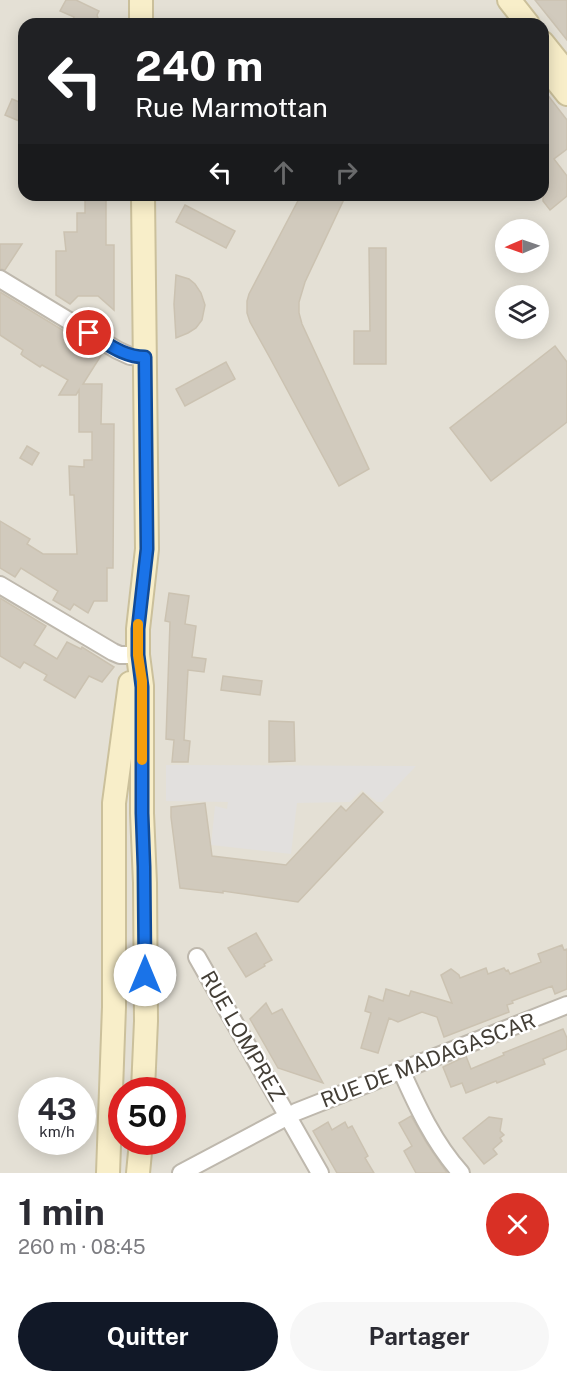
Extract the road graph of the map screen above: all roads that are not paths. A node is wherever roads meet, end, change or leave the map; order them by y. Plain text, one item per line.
1 (141, 0) edge
2 (492, 0) edge
3 (509, 0) edge
4 (141, 18) edge
5 (506, 18) edge
6 (523, 18) edge
7 (549, 50) edge
8 (549, 72) edge
9 (567, 73) edge
10 (567, 94) edge
11 (143, 201) edge
12 (0, 279) edge
13 (145, 357) junction
14 (0, 585) edge
15 (138, 655) junction
16 (197, 957) dead end
17 (567, 1005) edge
18 (401, 1070) junction
19 (144, 1077) edge
20 (288, 1116) junction
21 (140, 1155) edge
22 (108, 1173) edge
23 (138, 1173) edge
24 (181, 1173) edge
25 (320, 1173) edge
26 (461, 1173) edge

1 - 4 main road
2 - 5 main road
3 - 6 main road
7 - 9 main road
8 - 10 main road
11 - 13 main road
12 - 13 street
13 - 15 main road
14 - 15 street
15 - 19 main road
15 - 22 main road
16 - 20 street, RUE LOMPREZ
17 - 18 street, RUE DE MADAGASCAR
18 - 20 street, RUE DE MADAGASCAR
18 - 26 street
20 - 24 street, RUE LOMPREZ
20 - 25 street, RUE LOMPREZ
21 - 23 main road

